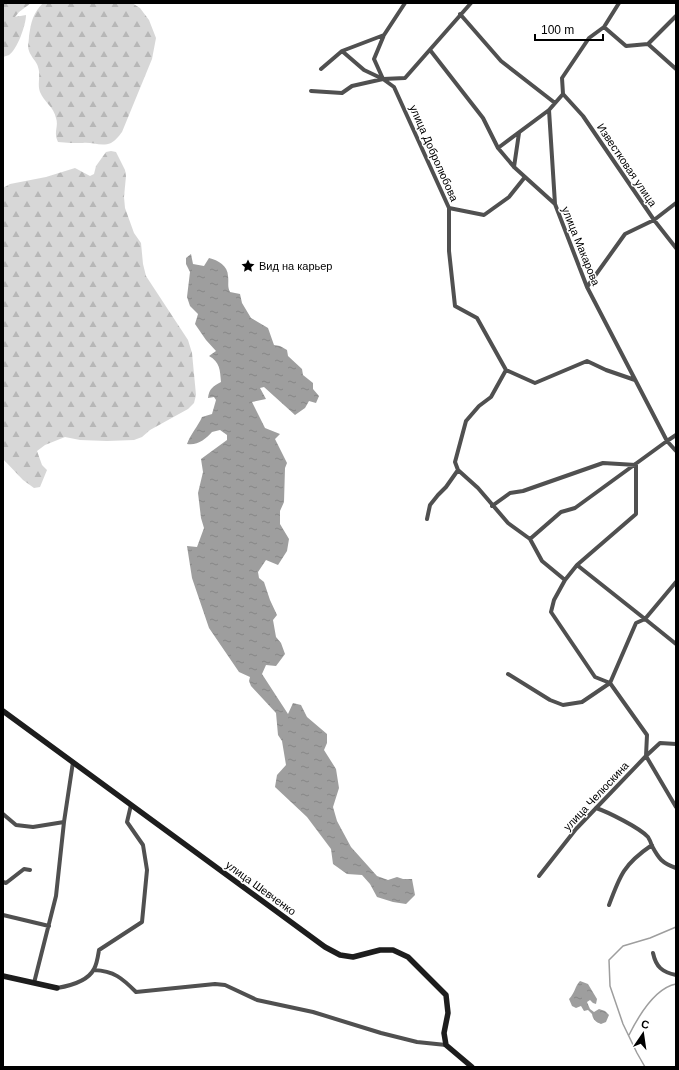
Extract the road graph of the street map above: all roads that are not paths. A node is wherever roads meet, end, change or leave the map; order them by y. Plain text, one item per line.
1 (405, 3) edge
2 (471, 3) edge
3 (619, 3) edge
4 (460, 14) junction
5 (676, 16) edge
6 (604, 27) junction
7 (384, 35) junction
8 (648, 44) junction
9 (430, 50) junction
10 (342, 51) junction
11 (321, 69) dead end
12 (676, 69) edge
13 (383, 79) junction
14 (311, 92) dead end
15 (563, 94) junction
16 (555, 103) junction
17 (549, 110) junction
18 (520, 133) junction
19 (498, 148) junction
20 (514, 167) junction
21 (525, 177) junction
22 (676, 203) edge
23 (555, 204) junction
24 (449, 208) junction
25 (654, 220) junction
26 (676, 248) edge
27 (587, 287) junction
28 (506, 370) junction
29 (635, 380) junction
30 (676, 435) edge
31 (667, 441) junction
32 (676, 451) edge
33 (636, 465) junction
34 (458, 470) junction
35 (492, 506) junction
36 (427, 519) dead end
37 (530, 539) junction
38 (576, 565) junction
39 (566, 580) junction
40 (676, 582) edge
41 (645, 618) junction
42 (676, 644) edge
43 (508, 674) dead end
44 (610, 683) junction
45 (3, 711) edge
46 (676, 744) edge
47 (646, 756) junction
48 (73, 762) junction
49 (131, 805) junction
50 (596, 808) junction
51 (676, 808) edge
52 (3, 814) edge
53 (64, 822) junction
54 (652, 845) junction
55 (676, 868) edge
56 (30, 870) dead end
57 (539, 876) dead end
58 (3, 882) edge
59 (609, 906) dead end
60 (3, 915) edge
61 (49, 926) junction
62 (653, 953) dead end
63 (94, 970) junction
64 (676, 975) edge
65 (3, 976) edge
66 (34, 983) junction
67 (57, 988) joint
68 (446, 1045) junction
69 (472, 1067) edge

1 - 7 street
2 - 4 street
3 - 6 street
4 - 9 street
4 - 16 street
5 - 8 street
6 - 8 street
6 - 15 street
7 - 10 street
7 - 13 street
8 - 12 street
9 - 13 street
9 - 19 street, улица Макарова
10 - 11 street
10 - 13 street
13 - 14 street
13 - 24 street, улица Добролюбова
15 - 16 street
15 - 25 street, Известковая улица
16 - 17 street
17 - 18 street
17 - 23 street
18 - 19 street
18 - 20 street
19 - 20 street, улица Макарова
20 - 21 street, улица Макарова
21 - 23 street, улица Макарова
21 - 24 street
22 - 25 street
23 - 27 street, улица Макарова
24 - 28 street, улица Добролюбова
25 - 26 street, Известковая улица
25 - 27 street
27 - 29 street, улица Макарова
28 - 29 street
28 - 34 street
29 - 31 street, улица Макарова
30 - 31 street
31 - 32 street, улица Макарова
31 - 33 street
33 - 35 street
33 - 37 street
33 - 38 street
34 - 35 street
34 - 36 street
35 - 37 street
37 - 39 street
38 - 39 street
38 - 41 street
39 - 44 street
40 - 41 street
41 - 42 street
41 - 44 street
43 - 44 street
44 - 47 street
45 - 48 street, улица Шевченко
46 - 47 street, улица Челюскина
47 - 50 street, улица Челюскина
47 - 51 street
48 - 49 street, улица Шевченко
48 - 53 street
49 - 63 street
49 - 68 street, улица Шевченко
50 - 54 street
50 - 57 street, улица Челюскина
52 - 53 street
53 - 61 street
54 - 55 street
54 - 59 street
56 - 58 street
60 - 61 street
61 - 66 street
62 - 64 street
63 - 67 street
63 - 68 street
65 - 66 street
66 - 67 street
68 - 69 street

